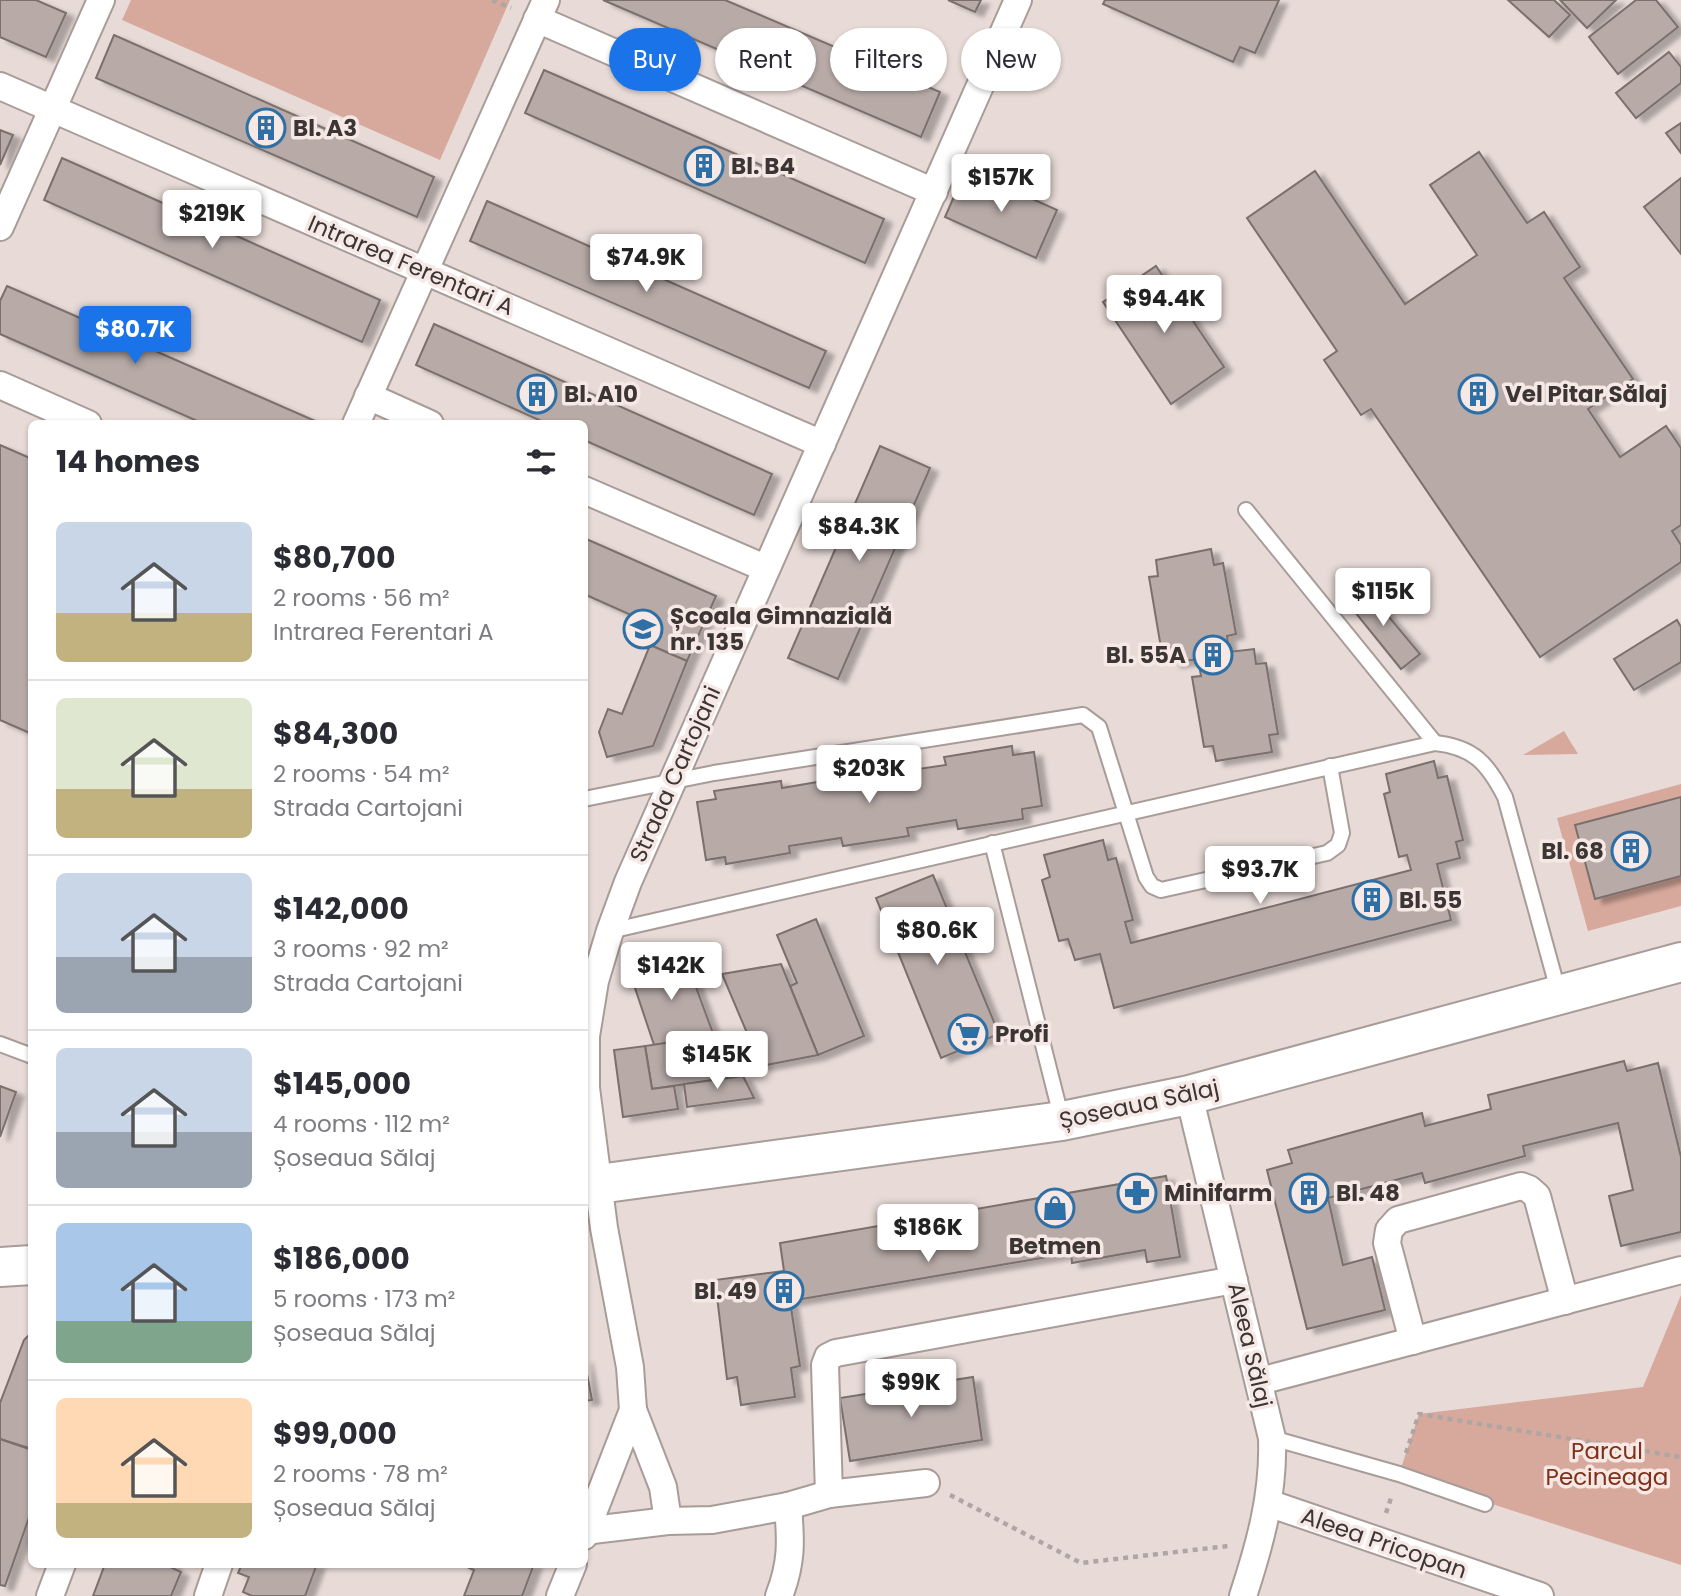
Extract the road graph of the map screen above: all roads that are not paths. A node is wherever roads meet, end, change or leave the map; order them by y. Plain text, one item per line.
1 (101, 0) edge
2 (1018, 0) edge
3 (541, 10) edge
4 (0, 86) edge
5 (53, 109) junction
6 (934, 192) junction
7 (0, 227) edge
8 (424, 271) junction
9 (0, 385) edge
10 (368, 396) junction
11 (79, 420) edge
12 (358, 420) edge
13 (421, 420) edge
14 (822, 444) junction
15 (588, 492) edge
16 (1246, 510) dead end
17 (765, 568) junction
18 (1435, 743) junction
19 (1331, 766) junction
20 (673, 780) junction
21 (588, 798) edge
22 (1127, 813) junction
23 (992, 843) junction
24 (610, 931) junction
25 (1681, 962) edge
26 (1559, 995) junction
27 (588, 1022) edge
28 (0, 1044) edge
29 (28, 1054) edge
30 (1189, 1095) junction
31 (1062, 1121) junction
32 (588, 1127) edge
33 (591, 1185) edge
34 (28, 1265) edge
35 (0, 1267) edge
36 (1681, 1270) edge
37 (1234, 1280) junction
38 (1564, 1301) junction
39 (1413, 1341) junction
40 (1260, 1381) junction
41 (633, 1410) junction
42 (1272, 1438) junction
43 (926, 1483) road end
44 (829, 1494) junction
45 (1268, 1503) junction
46 (1485, 1504) dead end
47 (788, 1506) junction
48 (668, 1521) junction
49 (588, 1525) edge
50 (588, 1533) edge
51 (60, 1568) edge
52 (218, 1568) edge
53 (571, 1568) edge
54 (50, 1596) edge
55 (208, 1596) edge
56 (560, 1596) edge
57 (779, 1596) edge
58 (1243, 1596) edge
59 (1540, 1596) edge

1 - 5 street
2 - 6 street, Strada Cartojani
3 - 6 street
3 - 8 street
4 - 5 street, Intrarea Ferentari A
5 - 7 street
5 - 8 street, Intrarea Ferentari A
6 - 14 street, Strada Cartojani
8 - 10 street
8 - 14 street, Intrarea Ferentari A
9 - 11 street
10 - 12 street
10 - 13 street
14 - 17 street, Strada Cartojani
15 - 17 street
16 - 18 lane
17 - 20 street, Strada Cartojani
18 - 19 lane
18 - 26 lane
19 - 22 lane
19 - 22 lane
20 - 21 lane
20 - 22 lane
20 - 24 street, Strada Cartojani
22 - 23 lane
23 - 24 lane
23 - 31 lane
24 - 27 street, Strada Cartojani
25 - 26 street, Șoseaua Sălaj
26 - 30 street, Șoseaua Sălaj
28 - 29 lane
30 - 31 street, Șoseaua Sălaj
30 - 37 street, Aleea Sălaj
31 - 33 street, Șoseaua Sălaj
32 - 33 street, Strada Cartojani
33 - 41 street, Strada Cartojani
34 - 35 street
36 - 38 street
37 - 40 street, Aleea Sălaj
37 - 44 street
38 - 39 street
38 - 39 street
39 - 40 street
40 - 42 street, Aleea Sălaj
41 - 48 street
41 - 49 street
42 - 45 street, Aleea Sălaj
42 - 46 lane
43 - 44 street
44 - 47 street
45 - 58 street, Aleea Sălaj
45 - 59 street, Aleea Pricopan
47 - 48 street
47 - 57 street
48 - 50 street
51 - 54 street
52 - 55 street
53 - 56 street

